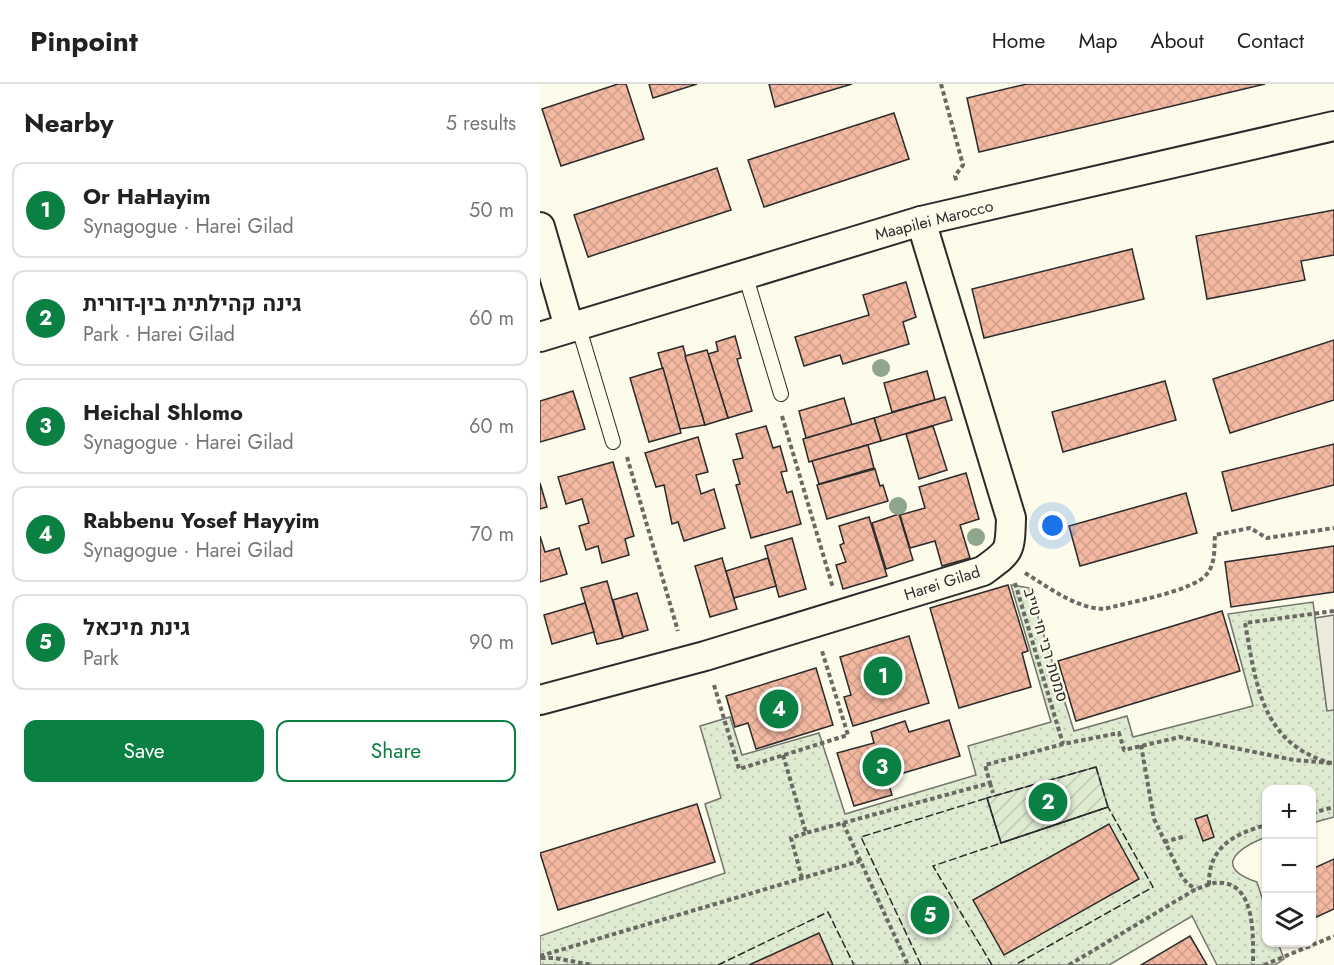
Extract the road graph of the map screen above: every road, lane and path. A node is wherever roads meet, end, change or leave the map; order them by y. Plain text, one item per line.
1 (941, 84) edge
2 (1334, 126) edge
3 (964, 211) junction
4 (921, 221) junction
5 (540, 227) edge
6 (745, 274) junction
7 (574, 326) junction
8 (540, 337) edge
9 (782, 394) joint
10 (613, 442) joint
11 (1334, 528) edge
12 (1008, 559) junction
13 (1334, 611) edge
14 (841, 614) junction
15 (814, 623) junction
16 (696, 658) junction
17 (540, 700) edge
18 (1063, 744) junction
19 (1142, 745) junction
20 (783, 755) junction
21 (1332, 763) edge
22 (990, 783) junction
23 (993, 793) dead end
24 (1334, 807) edge
25 (1316, 812) edge
26 (843, 823) junction
27 (1262, 826) edge
28 (806, 833) junction
29 (1186, 836) dead end
30 (1164, 842) junction
31 (860, 861) junction
32 (802, 879) junction
33 (1209, 885) junction
34 (1196, 889) junction
35 (1334, 936) edge
36 (540, 957) edge
37 (592, 965) edge
38 (908, 965) edge
39 (1069, 965) edge
40 (1253, 965) edge
41 (1264, 965) edge

1 - 3 path
2 - 3 street, Maapilei Marocco
3 - 4 street, Maapilei Marocco
4 - 6 street, Maapilei Marocco
4 - 12 street
5 - 7 street
6 - 7 street, Maapilei Marocco
6 - 9 lane
7 - 8 street, Maapilei Marocco
7 - 10 lane
9 - 14 path
10 - 16 path
11 - 12 path
12 - 14 street, Harei Gilad
12 - 18 path, סמטת רבי חי טייב
13 - 21 path
14 - 15 street, Harei Gilad
15 - 16 street, Harei Gilad
15 - 20 path
16 - 17 street, Harei Gilad
16 - 20 path
18 - 19 path
18 - 22 path
19 - 21 path
19 - 30 path
20 - 28 path
22 - 23 path
22 - 26 path
24 - 25 path
26 - 28 path
26 - 31 path
27 - 33 path
28 - 32 path
29 - 30 path
30 - 34 path
31 - 32 path
31 - 38 path
32 - 36 path
33 - 34 path
33 - 40 path
34 - 39 path
35 - 41 path
36 - 37 path

